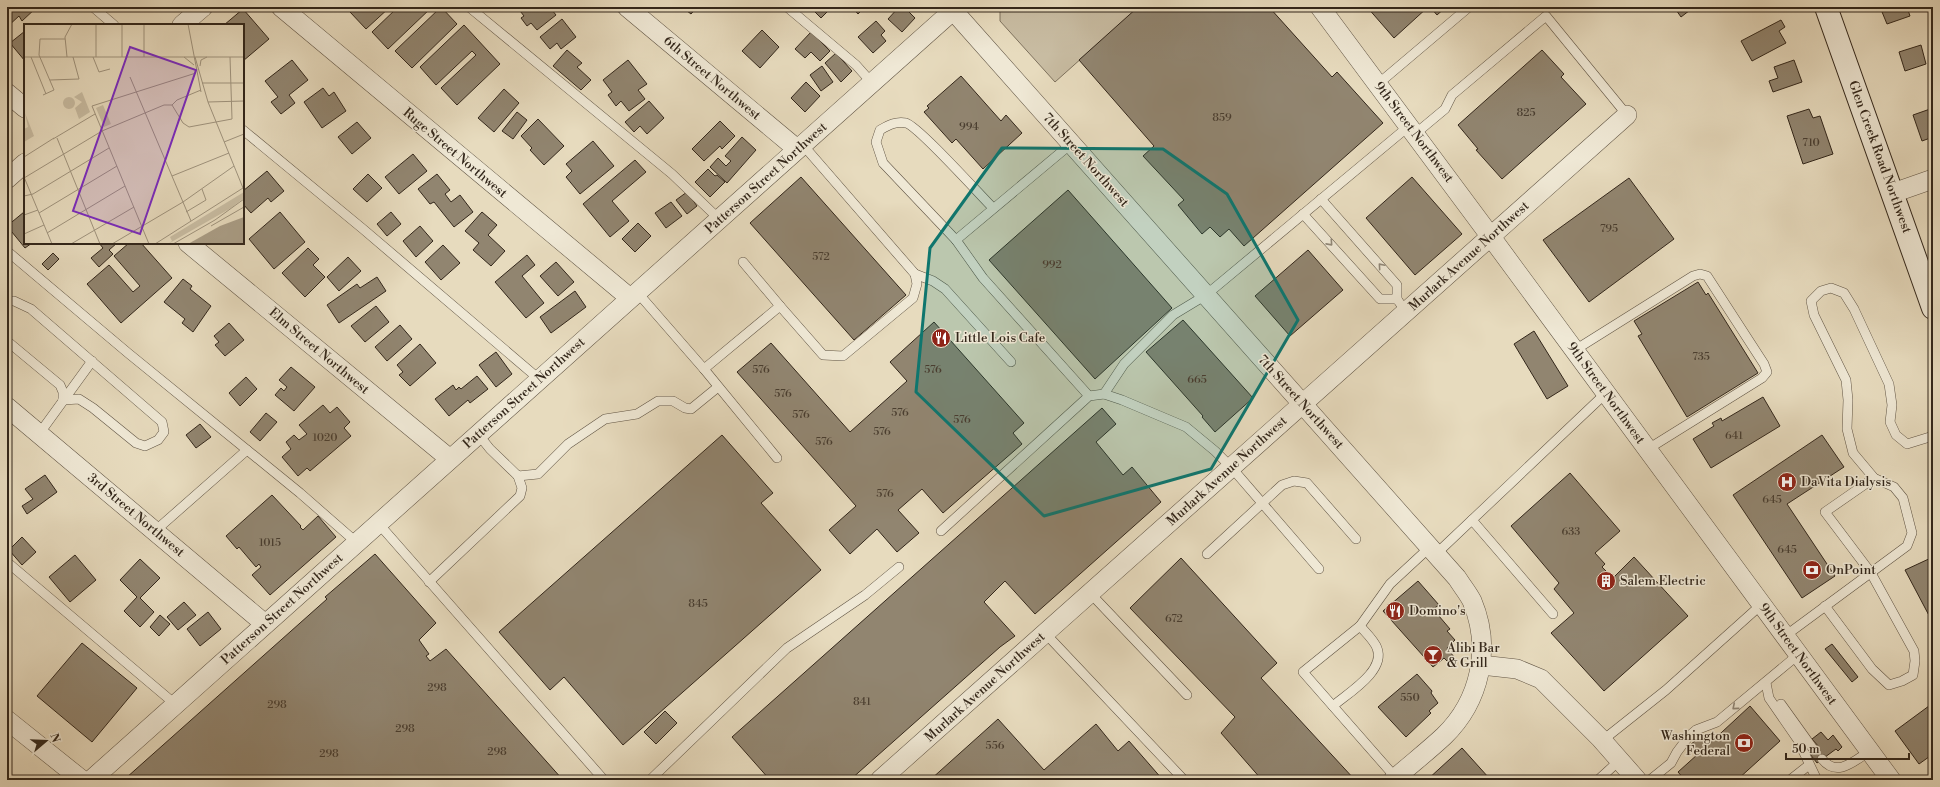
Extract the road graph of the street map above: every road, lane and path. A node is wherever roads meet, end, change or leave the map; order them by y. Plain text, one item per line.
1 (93, 7) edge
2 (203, 7) edge
3 (281, 7) edge
4 (469, 7) edge
5 (627, 7) edge
6 (787, 7) edge
7 (1469, 7) edge
8 (1826, 7) edge
9 (954, 8) edge
10 (1325, 9) edge
11 (113, 24) edge
12 (183, 24) edge
13 (872, 83) junction
14 (1378, 84) junction
15 (7, 93) edge
16 (24, 107) edge
17 (1627, 115) joint
18 (1412, 130) junction
19 (244, 131) edge
20 (1072, 143) junction
21 (800, 147) junction
22 (24, 164) edge
23 (7, 179) edge
24 (1933, 179) edge
25 (1893, 192) junction
26 (1322, 199) junction
27 (993, 208) junction
28 (1303, 214) junction
29 (719, 219) junction
30 (1492, 237) junction
31 (956, 240) junction
32 (189, 244) edge
33 (7, 251) edge
34 (743, 262) dead end
35 (915, 274) junction
36 (633, 295) junction
37 (1206, 295) junction
38 (7, 301) edge
39 (780, 306) junction
40 (1402, 306) junction
41 (1933, 308) edge
42 (7, 341) edge
43 (1575, 350) junction
44 (92, 360) junction
45 (1011, 362) dead end
46 (704, 369) junction
47 (539, 379) junction
48 (718, 387) junction
49 (1606, 393) junction
50 (1104, 394) junction
51 (1089, 396) junction
52 (63, 400) junction
53 (1303, 403) junction
54 (7, 407) edge
55 (39, 434) junction
56 (478, 434) junction
57 (1933, 436) edge
58 (1648, 449) junction
59 (247, 450) junction
60 (777, 458) dead end
61 (450, 459) junction
62 (1231, 467) junction
63 (518, 476) junction
64 (1874, 478) junction
65 (1261, 502) junction
66 (1472, 520) junction
67 (378, 523) junction
68 (155, 531) junction
69 (941, 531) dead end
70 (1356, 539) dead end
71 (356, 542) junction
72 (1433, 551) junction
73 (1207, 554) dead end
74 (7, 562) edge
75 (899, 567) dead end
76 (1319, 569) dead end
77 (1871, 573) junction
78 (429, 582) junction
79 (1090, 593) junction
80 (1762, 604) junction
81 (1825, 606) junction
82 (1553, 614) dead end
83 (265, 624) junction
84 (1360, 626) junction
85 (1045, 633) junction
86 (1785, 636) junction
87 (1799, 654) junction
88 (1481, 665) junction
89 (1766, 683) junction
90 (1187, 695) dead end
91 (175, 704) junction
92 (1333, 706) junction
93 (7, 720) edge
94 (1603, 740) junction
95 (1814, 750) dead end
96 (1870, 751) junction
97 (1822, 759) dead end
98 (1620, 760) junction
99 (1809, 765) junction
100 (1395, 779) edge
101 (82, 780) edge
102 (91, 780) edge
103 (604, 780) edge
104 (650, 780) edge
105 (880, 780) edge
106 (1184, 780) edge
107 (1598, 780) edge
108 (1637, 780) edge
109 (1650, 780) edge
110 (1790, 780) edge
111 (1817, 780) edge
112 (1891, 780) edge

1 - 11 lane
2 - 12 street
3 - 36 street, Ruge Street Northwest
4 - 29 lane
5 - 21 street, 6th Street Northwest
6 - 13 lane
7 - 14 lane
8 - 25 main road, Glen Creek Road Northwest
9 - 13 street, Patterson Street Northwest
9 - 20 street, 7th Street Northwest
10 - 14 street, 9th Street Northwest
13 - 21 street, Patterson Street Northwest
14 - 18 street, 9th Street Northwest
15 - 16 street
17 - 18 lane
17 - 30 street, Murlark Avenue Northwest
18 - 26 lane
18 - 30 street, 9th Street Northwest
19 - 47 lane
20 - 27 lane
20 - 37 street, 7th Street Northwest
21 - 29 street, Patterson Street Northwest
21 - 35 lane
22 - 23 street
24 - 25 street
25 - 41 main road, Glen Creek Road Northwest
26 - 28 lane
40 -> 26 lane
27 - 31 lane
27 - 31 lane
28 - 37 lane
28 -> 40 lane
29 - 36 street, Patterson Street Northwest
30 - 40 street, Murlark Avenue Northwest
30 - 43 street, 9th Street Northwest
31 - 51 lane
32 - 61 street, Elm Street Northwest
33 - 59 lane
34 - 39 lane
35 - 39 lane
35 - 45 lane
36 - 46 lane
36 - 47 street, Patterson Street Northwest
37 - 50 lane
37 - 53 street, 7th Street Northwest
38 - 44 lane
39 - 46 lane
40 - 53 street, Murlark Avenue Northwest
42 - 52 lane
43 - 49 street, 9th Street Northwest
43 - 58 lane
44 - 52 lane
44 - 52 lane
46 - 48 lane
47 - 56 street, Patterson Street Northwest
48 - 60 lane
48 - 63 lane
49 - 58 street, 9th Street Northwest
49 - 66 lane
50 - 51 lane
50 - 62 lane
51 - 69 lane
52 - 55 lane
53 - 62 street, Murlark Avenue Northwest
53 - 72 street, 7th Street Northwest
54 - 55 street, 3rd Street Northwest
55 - 68 street, 3rd Street Northwest
56 - 61 street, Patterson Street Northwest
56 - 63 lane
57 - 64 lane
58 - 80 street, 9th Street Northwest
59 - 68 lane
59 - 71 lane
61 - 67 street, Patterson Street Northwest
62 - 65 lane
62 - 79 street, Murlark Avenue Northwest
63 - 78 lane
64 - 77 lane
64 - 77 lane
65 - 70 lane
65 - 73 lane
65 - 76 lane
66 - 72 lane
66 - 82 lane
67 - 71 street, Patterson Street Northwest
67 - 78 lane
68 - 83 street, 3rd Street Northwest
71 - 83 street, Patterson Street Northwest
72 - 84 lane
72 - 88 street, 7th Street Northwest
74 - 91 lane
75 - 104 lane
77 - 81 lane
77 - 81 lane
78 - 103 lane
79 - 85 street, Murlark Avenue Northwest
79 - 90 lane
80 - 86 street, 9th Street Northwest
80 - 94 lane
81 - 86 lane
83 - 91 street, Patterson Street Northwest
84 - 92 lane
84 - 92 lane
85 - 105 street, Murlark Avenue Northwest
85 - 106 lane
86 - 87 street, 9th Street Northwest
87 - 89 lane
87 - 96 street, 9th Street Northwest
88 - 94 street
88 - 100 street, 7th Street Northwest
89 - 95 lane
89 - 99 lane
89 -> 109 lane
91 - 102 street, Patterson Street Northwest
92 - 100 lane
93 - 101 street
94 - 98 street
96 - 97 lane
96 - 112 street, 9th Street Northwest
98 - 107 lane
98 - 108 street
99 - 110 lane
99 - 111 lane

